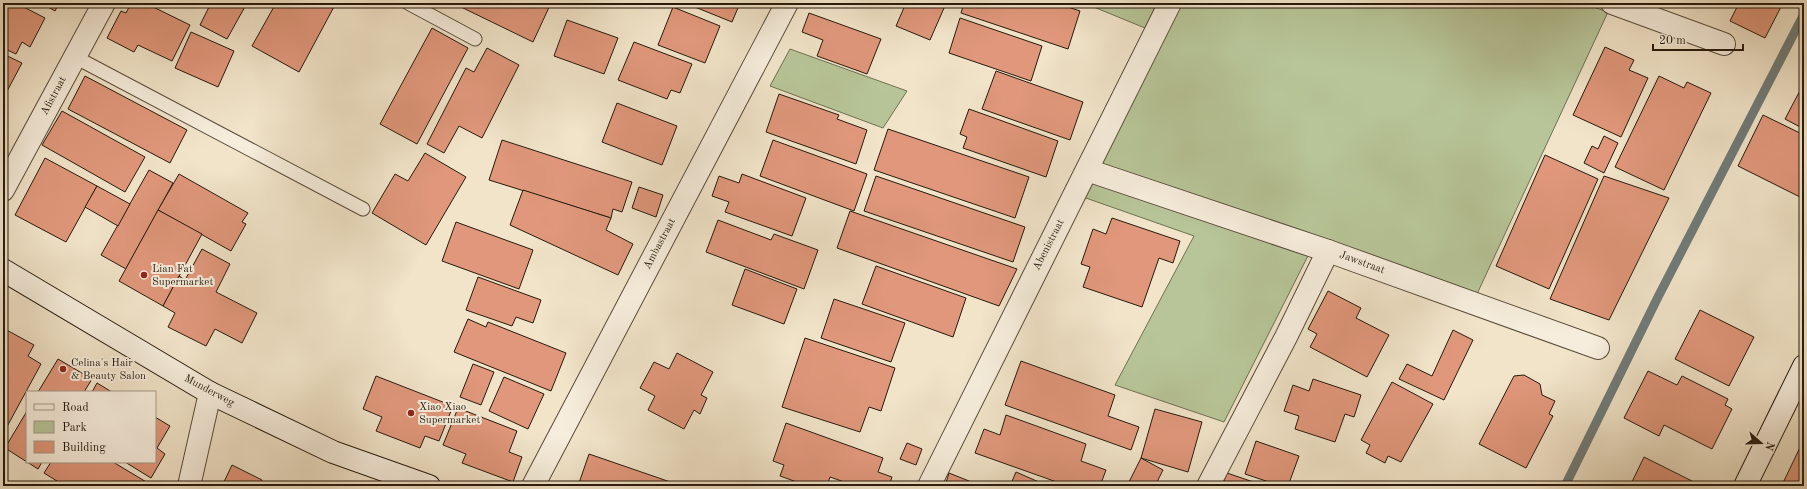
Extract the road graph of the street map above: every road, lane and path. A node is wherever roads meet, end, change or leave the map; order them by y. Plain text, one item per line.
1 (104, 3) edge
2 (408, 3) edge
3 (787, 3) edge
4 (1170, 3) edge
5 (1612, 3) edge
6 (475, 39) dead end
7 (1724, 44) dead end
8 (75, 57) junction
9 (1087, 170) junction
10 (3, 190) edge
11 (363, 209) dead end
12 (1328, 251) junction
13 (3, 270) edge
14 (1598, 348) dead end
15 (1804, 366) edge
16 (210, 393) junction
17 (391, 480) edge
18 (189, 486) edge
19 (429, 486) edge
20 (533, 486) edge
21 (928, 486) edge
22 (1208, 486) edge
23 (1745, 486) edge

1 - 8 street, Afistraat
2 - 6 lane
3 - 20 street, Ambastraat
4 - 9 street, Abenistraat
5 - 7 street
8 - 10 street, Afistraat
8 - 11 lane
9 - 12 street
9 - 21 street, Abenistraat
12 - 14 street, Jawstraat
12 - 22 street, Jawstraat
13 - 16 street, Munderweg
15 - 23 street
16 - 17 street, Munderweg
16 - 18 street
17 - 19 street, Munderweg

